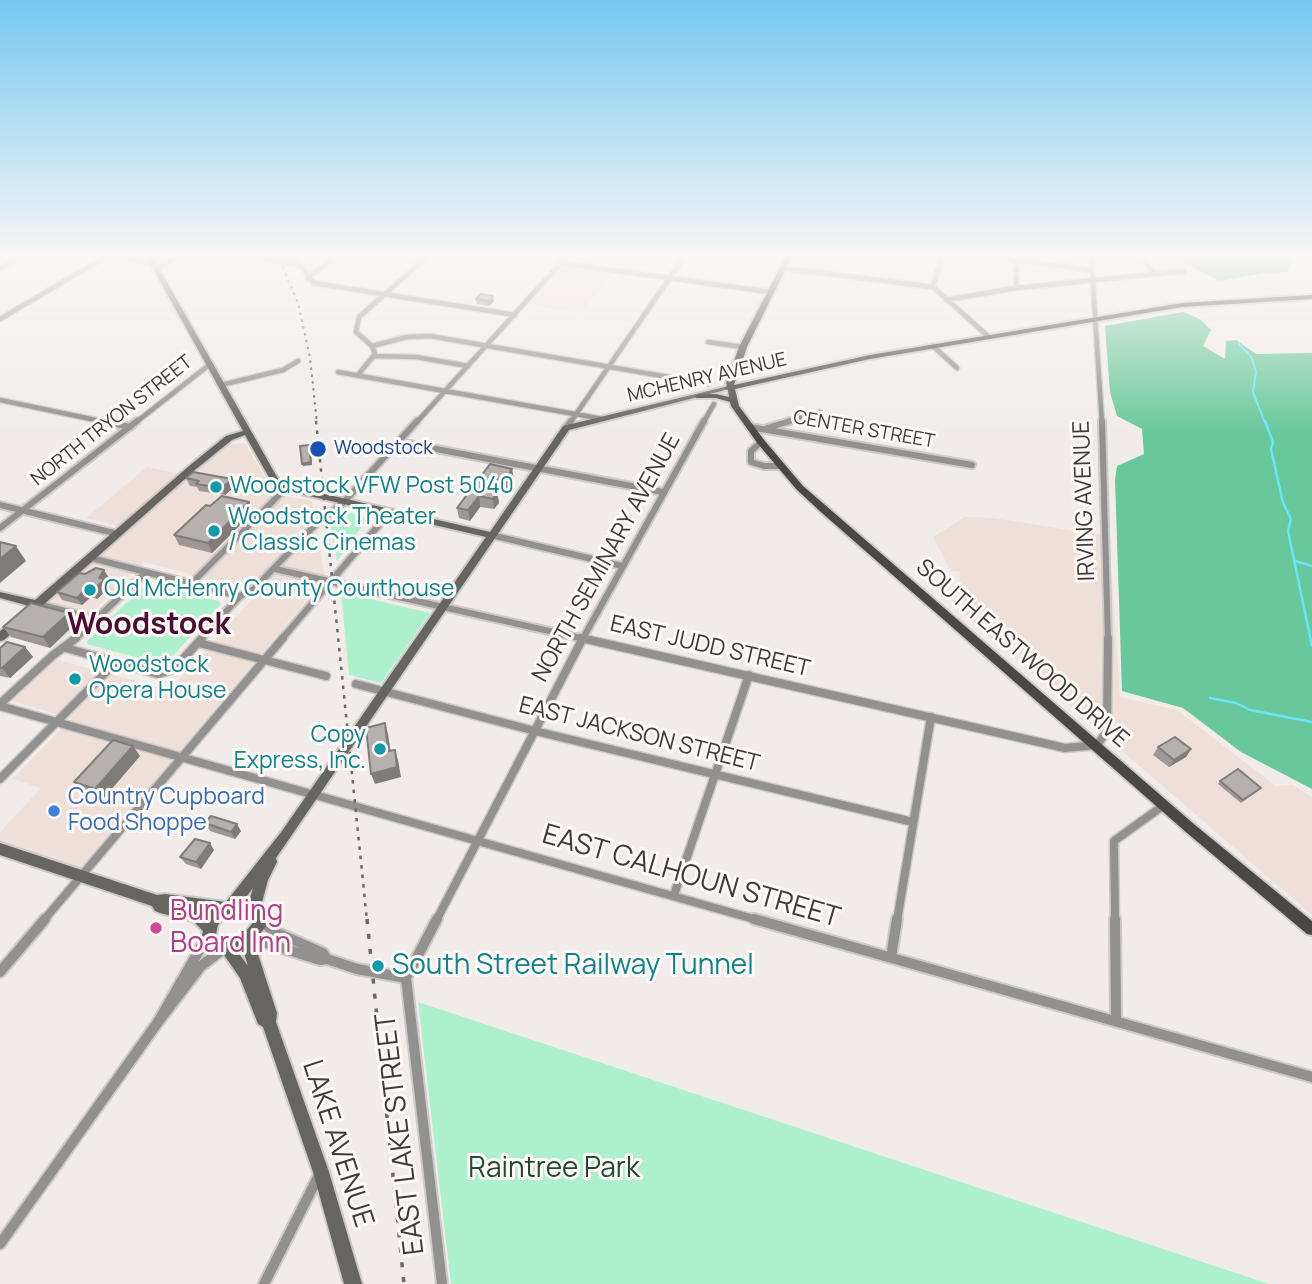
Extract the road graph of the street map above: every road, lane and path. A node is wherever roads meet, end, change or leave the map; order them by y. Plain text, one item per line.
1 (181, 314) edge
2 (362, 314) edge
3 (508, 314) edge
4 (645, 314) edge
5 (759, 314) edge
6 (962, 314) edge
7 (1096, 314) edge
8 (1128, 314) edge
9 (515, 315) joint
10 (1097, 319) junction
11 (989, 337) junction
12 (708, 341) dead end
13 (372, 346) junction
14 (486, 346) junction
15 (933, 346) junction
16 (743, 347) junction
17 (374, 356) junction
18 (298, 361) dead end
19 (209, 365) junction
20 (468, 366) junction
21 (609, 366) junction
22 (957, 368) dead end
23 (338, 372) dead end
24 (358, 375) junction
25 (731, 376) junction
26 (761, 381) junction
27 (220, 384) junction
28 (709, 384) dead end
29 (729, 388) junction
30 (446, 391) junction
31 (699, 396) junction
32 (0, 400) edge
33 (733, 400) junction
34 (714, 404) dead end
35 (820, 412) dead end
36 (576, 414) junction
37 (603, 419) junction
38 (130, 427) junction
39 (750, 427) junction
40 (566, 428) junction
41 (766, 429) junction
42 (247, 432) junction
43 (399, 442) junction
44 (761, 442) junction
45 (972, 465) dead end
46 (780, 466) junction
47 (538, 468) junction
48 (284, 490) junction
49 (663, 492) junction
50 (343, 503) junction
51 (0, 505) edge
52 (22, 511) junction
53 (388, 513) junction
54 (0, 528) edge
55 (118, 534) junction
56 (491, 535) junction
57 (91, 558) junction
58 (622, 566) junction
59 (275, 569) junction
60 (145, 573) junction
61 (330, 581) junction
62 (191, 584) junction
63 (0, 595) edge
64 (240, 596) junction
65 (37, 604) junction
66 (443, 606) junction
67 (97, 619) junction
68 (0, 637) edge
69 (583, 639) junction
70 (199, 643) junction
71 (66, 648) junction
72 (106, 659) junction
73 (262, 659) junction
74 (125, 664) junction
75 (108, 670) junction
76 (748, 675) junction
77 (326, 676) dead end
78 (356, 684) dead end
79 (384, 691) junction
80 (0, 705) edge
81 (931, 717) junction
82 (58, 722) junction
83 (535, 731) junction
84 (1097, 745) junction
85 (180, 758) junction
86 (715, 774) junction
87 (0, 779) edge
88 (312, 794) junction
89 (1164, 805) junction
90 (913, 822) junction
91 (286, 835) junction
92 (479, 841) junction
93 (0, 849) edge
94 (82, 877) junction
95 (674, 895) junction
96 (157, 901) junction
97 (228, 907) junction
98 (257, 914) junction
99 (1312, 929) edge
100 (209, 931) junction
101 (249, 940) junction
102 (226, 949) junction
103 (891, 957) junction
104 (327, 959) junction
105 (0, 972) edge
106 (406, 978) junction
107 (1116, 1020) junction
108 (158, 1022) junction
109 (269, 1022) junction
110 (1312, 1077) edge
111 (321, 1172) junction
112 (0, 1244) edge
113 (264, 1284) edge
114 (354, 1284) edge
115 (442, 1284) edge

1 - 19 street
2 - 13 street
3 - 9 street
4 - 21 street
5 - 16 main road
6 - 11 street
7 - 10 street, IRVING AVENUE
8 - 10 main road, MCHENRY AVENUE
9 - 14 street
10 - 11 main road, MCHENRY AVENUE
10 - 84 street, IRVING AVENUE
11 - 15 main road, MCHENRY AVENUE
12 - 16 street
13 - 14 street
13 - 17 street
14 - 20 street
14 - 21 street
15 - 22 street
15 - 26 main road, MCHENRY AVENUE
16 - 25 main road
17 - 20 street
17 - 24 street
18 - 27 street
19 - 27 street
19 - 38 street, NORTH TRYON STREET
20 - 30 street
21 - 28 street
21 - 36 street
23 - 24 street
24 - 30 street
25 - 26 main road
25 - 29 main road
26 - 29 main road, MCHENRY AVENUE
27 - 42 street
29 - 31 street, MCHENRY AVENUE
29 - 33 main road, SOUTH EASTWOOD DRIVE
30 - 36 street
30 - 43 street
31 - 33 main road
31 - 37 street, MCHENRY AVENUE
32 - 38 street
33 - 39 main road, SOUTH EASTWOOD DRIVE
34 - 49 street, NORTH SEMINARY AVENUE
35 - 41 street
36 - 37 street
36 - 40 street
37 - 40 street, MCHENRY AVENUE
38 - 52 street, NORTH TRYON STREET
39 - 41 street, CENTER STREET
39 - 44 main road, SOUTH EASTWOOD DRIVE
40 - 47 street
41 - 45 street, CENTER STREET
42 - 48 street
42 - 55 street
43 - 47 street
43 - 50 street
44 - 46 main road, SOUTH EASTWOOD DRIVE
44 - 46 street
46 - 84 main road, SOUTH EASTWOOD DRIVE
47 - 49 street
47 - 56 street
48 - 50 street
48 - 62 street
49 - 58 street, NORTH SEMINARY AVENUE
50 - 53 street
50 - 59 street
51 - 52 street
52 - 54 street, NORTH TRYON STREET
52 - 55 street
53 - 56 street
53 - 61 street
55 - 57 street
56 - 58 street
56 - 66 street
57 - 60 street
57 - 65 street
58 - 69 street, NORTH SEMINARY AVENUE
59 - 61 street, EAST JUDD STREET
59 - 64 street
60 - 62 street
60 - 67 street
61 - 66 street, EAST JUDD STREET
61 - 73 street
62 - 64 street
63 - 65 street
64 - 70 street
65 - 67 street
65 - 68 street
66 - 69 street, EAST JUDD STREET
66 - 79 street
67 - 71 street
69 - 76 street, EAST JUDD STREET
69 - 83 street, NORTH SEMINARY AVENUE
70 - 73 street
70 - 74 street
71 - 72 street
71 - 80 street
72 - 74 street
72 - 75 street
73 - 77 street
73 - 85 street
74 - 75 street
75 - 82 street
76 - 81 street, EAST JUDD STREET
76 - 86 street
78 - 79 street, EAST JACKSON STREET
79 - 83 street, EAST JACKSON STREET
79 - 88 street
80 - 82 street, EAST CALHOUN STREET
81 - 84 street, EAST JUDD STREET
81 - 90 street
82 - 85 street, EAST CALHOUN STREET
82 - 87 street
83 - 86 street, EAST JACKSON STREET
83 - 92 street, NORTH SEMINARY AVENUE
84 - 89 main road, SOUTH EASTWOOD DRIVE
85 - 88 street, EAST CALHOUN STREET
85 - 94 street
86 - 90 street, EAST JACKSON STREET
86 - 95 street
88 - 91 street
88 - 92 street, EAST CALHOUN STREET
89 - 99 main road, SOUTH EASTWOOD DRIVE
89 - 107 street
90 - 103 street
91 - 97 street
91 - 98 street
92 - 95 street, EAST CALHOUN STREET
92 - 106 street, NORTH SEMINARY AVENUE
93 - 94 street
94 - 96 street
94 - 105 street
95 - 103 street, EAST CALHOUN STREET
96 - 97 street
96 - 100 street
97 - 98 street
97 - 100 street
98 - 101 street
98 - 104 street
100 - 102 street
100 - 108 street
101 - 102 street
101 - 104 street
101 - 109 street, LAKE AVENUE
102 - 108 street
102 - 109 street, LAKE AVENUE
103 - 107 street, EAST CALHOUN STREET
104 - 106 street
106 - 115 street, EAST LAKE STREET
107 - 110 street, EAST CALHOUN STREET
108 - 112 street
109 - 111 street, LAKE AVENUE
111 - 113 street
111 - 114 street, LAKE AVENUE

